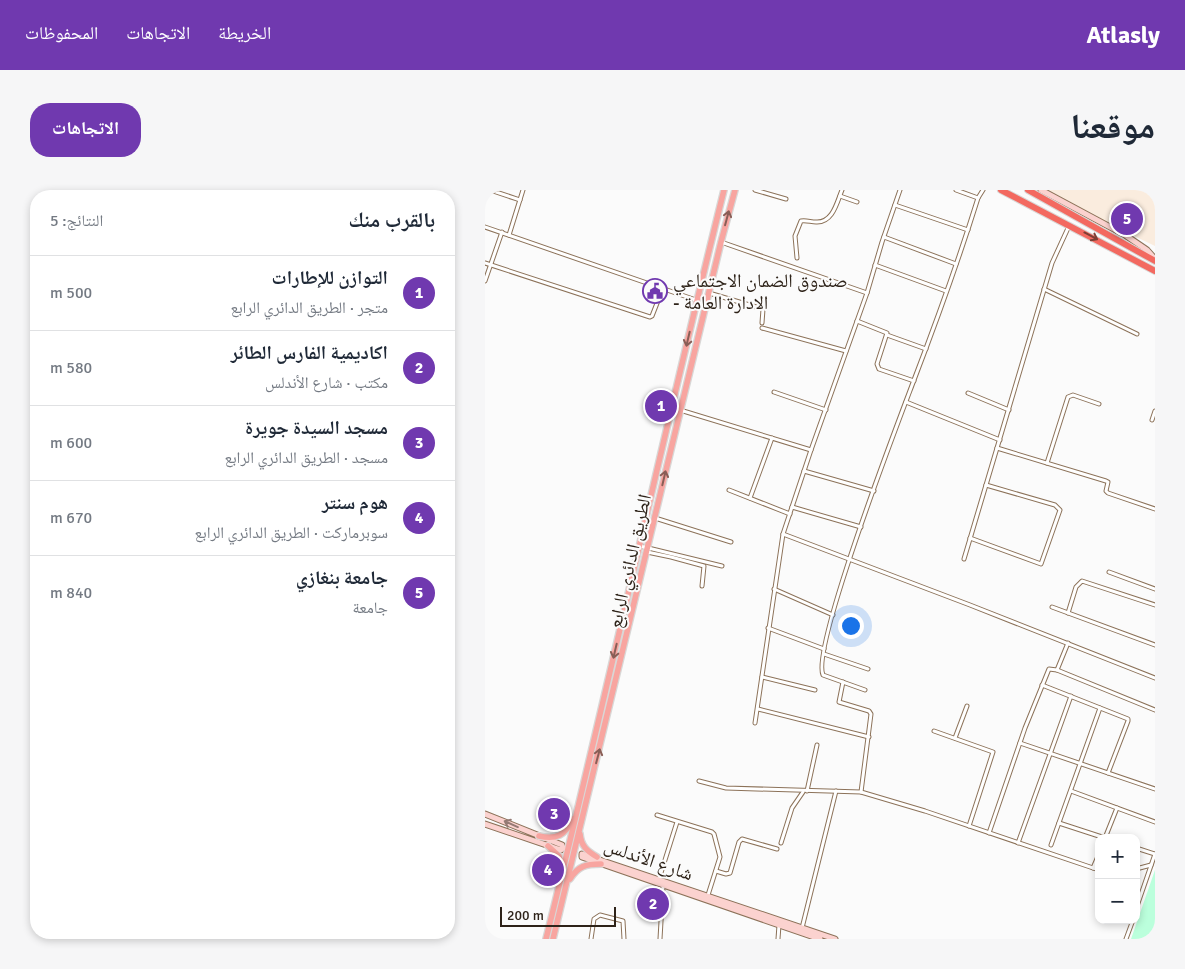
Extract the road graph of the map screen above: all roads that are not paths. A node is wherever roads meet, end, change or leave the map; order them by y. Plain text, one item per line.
1 (490, 190) edge
2 (523, 190) edge
3 (725, 190) edge
4 (735, 190) edge
5 (755, 190) edge
6 (842, 190) edge
7 (901, 190) edge
8 (956, 190) edge
9 (983, 190) edge
10 (1001, 190) edge
11 (1011, 190) edge
12 (1028, 190) edge
13 (1041, 190) edge
14 (840, 196) junction
15 (978, 198) junction
16 (786, 199) dead end
17 (520, 200) junction
18 (857, 202) dead end
19 (895, 205) junction
20 (1037, 208) junction
21 (1070, 225) junction
22 (485, 227) edge
23 (968, 230) junction
24 (502, 232) junction
25 (509, 235) junction
26 (884, 236) junction
27 (721, 242) junction
28 (797, 258) dead end
29 (1155, 260) edge
30 (485, 263) edge
31 (956, 264) junction
32 (491, 265) junction
33 (875, 265) junction
34 (1155, 271) edge
35 (485, 281) edge
36 (663, 288) junction
37 (1044, 289) junction
38 (946, 291) junction
39 (709, 293) junction
40 (867, 293) junction
41 (697, 300) junction
42 (857, 321) junction
43 (762, 323) dead end
44 (762, 328) dead end
45 (1137, 334) dead end
46 (887, 335) junction
47 (926, 349) junction
48 (846, 352) junction
49 (914, 381) junction
50 (774, 392) dead end
51 (968, 393) dead end
52 (905, 402) junction
53 (1099, 404) dead end
54 (680, 410) junction
55 (826, 410) junction
56 (1009, 410) junction
57 (1155, 411) edge
58 (1152, 420) dead end
59 (666, 433) junction
60 (674, 436) junction
61 (772, 438) junction
62 (1000, 440) junction
63 (997, 448) junction
64 (811, 450) junction
65 (1047, 463) junction
66 (804, 471) junction
67 (986, 484) junction
68 (729, 490) dead end
69 (874, 490) junction
70 (750, 498) junction
71 (792, 507) junction
72 (1155, 509) edge
73 (790, 514) junction
74 (655, 518) junction
75 (861, 527) junction
76 (783, 534) junction
77 (970, 538) junction
78 (731, 542) dead end
79 (639, 546) junction
80 (647, 550) junction
81 (849, 559) junction
82 (964, 559) dead end
83 (722, 566) dead end
84 (1109, 572) dead end
85 (702, 586) dead end
86 (775, 589) junction
87 (1155, 589) edge
88 (1155, 605) edge
89 (1052, 608) dead end
90 (1068, 613) junction
91 (833, 615) junction
92 (768, 628) junction
93 (1068, 643) junction
94 (1155, 645) edge
95 (824, 651) junction
96 (868, 670) dead end
97 (1057, 670) junction
98 (762, 677) junction
99 (1155, 678) edge
100 (843, 682) junction
101 (1042, 685) junction
102 (815, 690) dead end
103 (865, 690) dead end
104 (1071, 696) junction
105 (967, 706) dead end
106 (1101, 708) junction
107 (758, 709) junction
108 (1155, 710) edge
109 (755, 723) dead end
110 (934, 731) dead end
111 (869, 737) junction
112 (955, 738) junction
113 (1020, 743) junction
114 (817, 745) dead end
115 (1050, 753) junction
116 (1081, 763) junction
117 (1108, 773) junction
118 (699, 782) dead end
119 (1155, 789) edge
120 (805, 791) junction
121 (837, 791) junction
122 (1071, 791) junction
123 (861, 792) junction
124 (579, 808) junction
125 (1117, 808) junction
126 (485, 814) edge
127 (657, 815) dead end
128 (677, 822) junction
129 (1059, 822) junction
130 (1155, 822) edge
131 (485, 824) edge
132 (969, 826) junction
133 (580, 829) junction
134 (989, 833) junction
135 (1107, 834) edge
136 (1095, 835) edge
137 (539, 836) junction
138 (781, 843) dead end
139 (1018, 843) junction
140 (1051, 845) dead end
141 (548, 846) junction
142 (777, 849) dead end
143 (1140, 849) edge
144 (1155, 854) edge
145 (597, 858) junction
146 (1095, 863) edge
147 (601, 864) junction
148 (1151, 865) junction
149 (1093, 868) joint
150 (1140, 868) edge
151 (563, 870) junction
152 (716, 871) junction
153 (659, 878) junction
154 (567, 885) junction
155 (663, 886) junction
156 (695, 894) junction
157 (708, 895) junction
158 (1140, 897) edge
159 (1132, 924) edge
160 (779, 926) junction
161 (802, 928) junction
162 (546, 939) edge
163 (553, 939) edge
164 (591, 939) edge
165 (624, 939) edge
166 (659, 939) edge
167 (778, 939) edge
168 (820, 939) edge
169 (835, 939) edge
170 (1126, 939) edge

1 - 17 street
2 - 17 street
3 - 41 main road, الطريق الدائري الرابع
27 -> 4 main road, الطريق الدائري الرابع
5 - 16 street
6 - 14 street
7 - 19 street
8 - 15 street
9 - 15 street
10 - 20 highway
11 - 20 highway
12 - 29 highway
13 - 29 main road
14 - 18 street
14 - 28 street
15 - 23 street
17 - 25 street
19 - 23 street
19 - 26 street
20 - 21 highway
21 -> 34 highway
21 - 37 street
22 - 24 street
23 - 31 street
24 - 25 street
24 - 32 street
25 - 36 street
26 - 31 street
26 - 33 street
27 - 39 main road, الطريق الدائري الرابع
27 - 40 street
30 - 32 street
31 - 38 street
32 - 35 street
32 - 36 street
33 - 38 street
33 - 40 street
36 - 41 street
37 - 45 street
37 - 56 street
38 - 47 street
39 - 43 street
39 - 54 main road, الطريق الدائري الرابع
40 - 42 street
41 -> 59 main road, الطريق الدائري الرابع
42 - 46 street
42 - 48 street
44 - 48 street
46 - 47 street
46 - 49 street
47 - 49 street
48 - 55 street
49 - 52 street
50 - 55 street
51 - 56 street
52 - 62 street
52 - 69 street
53 - 65 street
54 - 60 main road, الطريق الدائري الرابع
54 - 61 street
55 - 64 street
56 - 62 street
57 - 58 street
59 - 60 main road
59 - 79 main road, الطريق الدائري الرابع
74 -> 60 main road, الطريق الدائري الرابع
61 - 64 street
61 - 70 street
62 - 63 street
63 - 65 street
63 - 67 street
64 - 66 street
65 - 72 street
66 - 69 street
66 - 71 street
67 - 77 street
67 - 77 street
68 - 70 street
69 - 75 street
70 - 73 street
71 - 73 street
71 - 75 street
73 - 76 street
74 - 78 street
74 - 80 main road, الطريق الدائري الرابع
75 - 81 street
76 - 81 street
76 - 86 street
77 - 82 street
79 - 80 street
79 -> 124 main road, الطريق الدائري الرابع
80 - 83 street
80 - 85 street
133 -> 80 main road, الطريق الدائري الرابع
81 - 91 street
81 - 93 street
84 - 87 street
86 - 91 street
86 - 92 street
88 - 90 street
89 - 90 street
90 - 94 street
91 - 95 street
92 - 95 street
92 - 98 street
93 - 97 street
93 - 99 street
95 - 96 street
95 - 100 street
97 - 101 street
97 - 108 street
98 - 102 street
98 - 107 street
100 - 103 street
100 - 111 street
101 - 104 street
101 - 113 street
104 - 106 street
104 - 115 street
105 - 112 street
106 - 116 street
106 - 117 street
107 - 109 street
107 - 111 street
110 - 112 street
111 - 123 street
112 - 132 street
113 - 115 street
113 - 134 street
114 - 120 street
115 - 116 street
115 - 139 street
116 - 117 street
116 - 122 street
117 - 119 street
118 - 120 street
120 - 121 street
120 - 138 street
121 - 123 street
121 - 161 street
122 - 125 street
122 - 129 street
123 - 132 street
124 - 137 main road
124 - 151 main road, الطريق الدائري الرابع
125 - 130 street
125 - 135 street
137 -> 126 main road
127 - 128 street
128 - 152 street
128 - 153 street
129 - 136 street
129 - 140 street
131 - 141 main road
132 - 134 street
133 - 145 main road
133 - 154 main road, الطريق الدائري الرابع
134 - 139 street
137 - 141 main road
139 - 149 street
141 - 151 main road
142 - 152 street
143 - 144 street
144 - 148 street
145 - 147 main road, شارع الأندلس
145 - 153 main road, شارع الأندلس
146 - 149 street
147 - 154 main road
147 - 155 main road, شارع الأندلس
148 - 150 street
148 - 158 street
151 - 162 main road, الطريق الدائري الرابع
152 - 157 street
153 - 156 main road, شارع الأندلس
154 - 163 main road, الطريق الدائري الرابع
155 - 156 main road, شارع الأندلس
155 - 166 street
156 - 157 main road, شارع الأندلس
156 - 160 main road, شارع الأندلس
157 - 161 main road, شارع الأندلس
159 - 170 street
160 - 167 street
160 - 168 main road, شارع الأندلس
161 - 169 main road, شارع الأندلس
164 - 165 street

